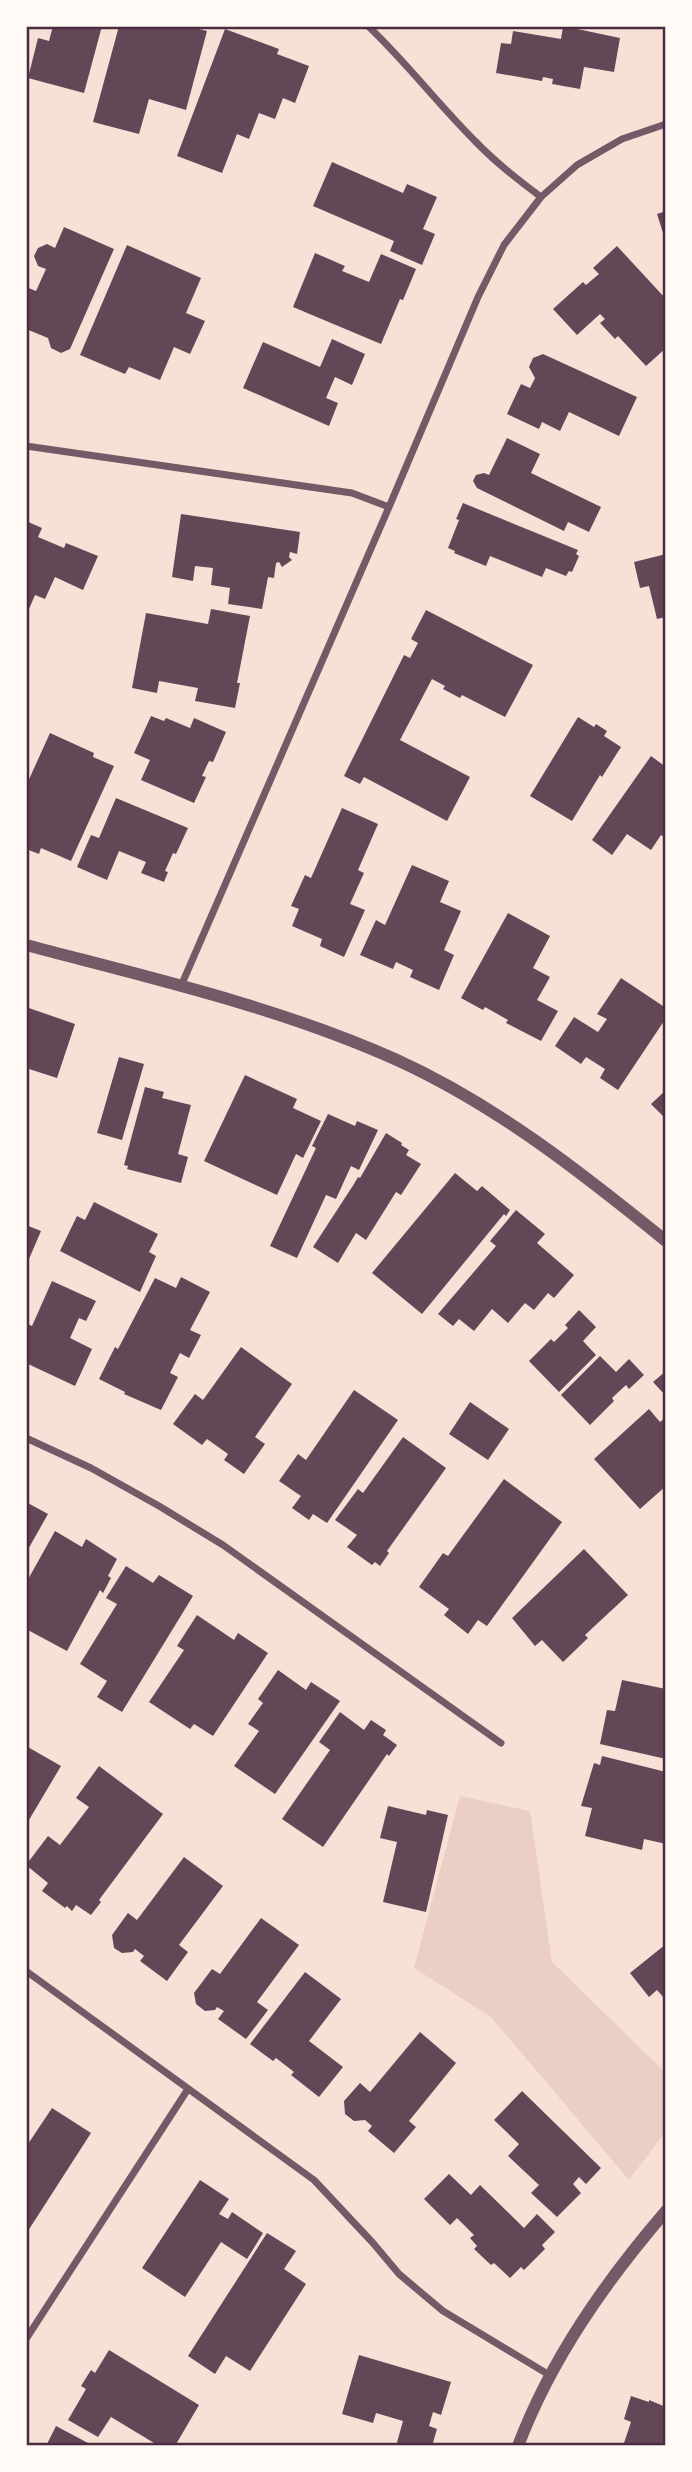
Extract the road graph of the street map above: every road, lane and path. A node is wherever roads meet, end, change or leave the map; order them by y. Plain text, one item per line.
1 (368, 26) edge
2 (666, 124) edge
3 (541, 197) junction
4 (26, 446) edge
5 (389, 508) junction
6 (26, 945) edge
7 (181, 986) junction
8 (666, 1241) edge
9 (26, 1438) edge
10 (501, 1743) dead end
11 (26, 1971) edge
12 (188, 2089) junction
13 (666, 2211) edge
14 (26, 2339) edge
15 (551, 2376) junction
16 (518, 2446) edge

1 - 3 street
2 - 3 street
3 - 5 street
4 - 5 street
5 - 7 street
6 - 7 street
7 - 8 street
9 - 10 street
11 - 12 street
12 - 14 street
12 - 15 street
13 - 15 street
15 - 16 street

